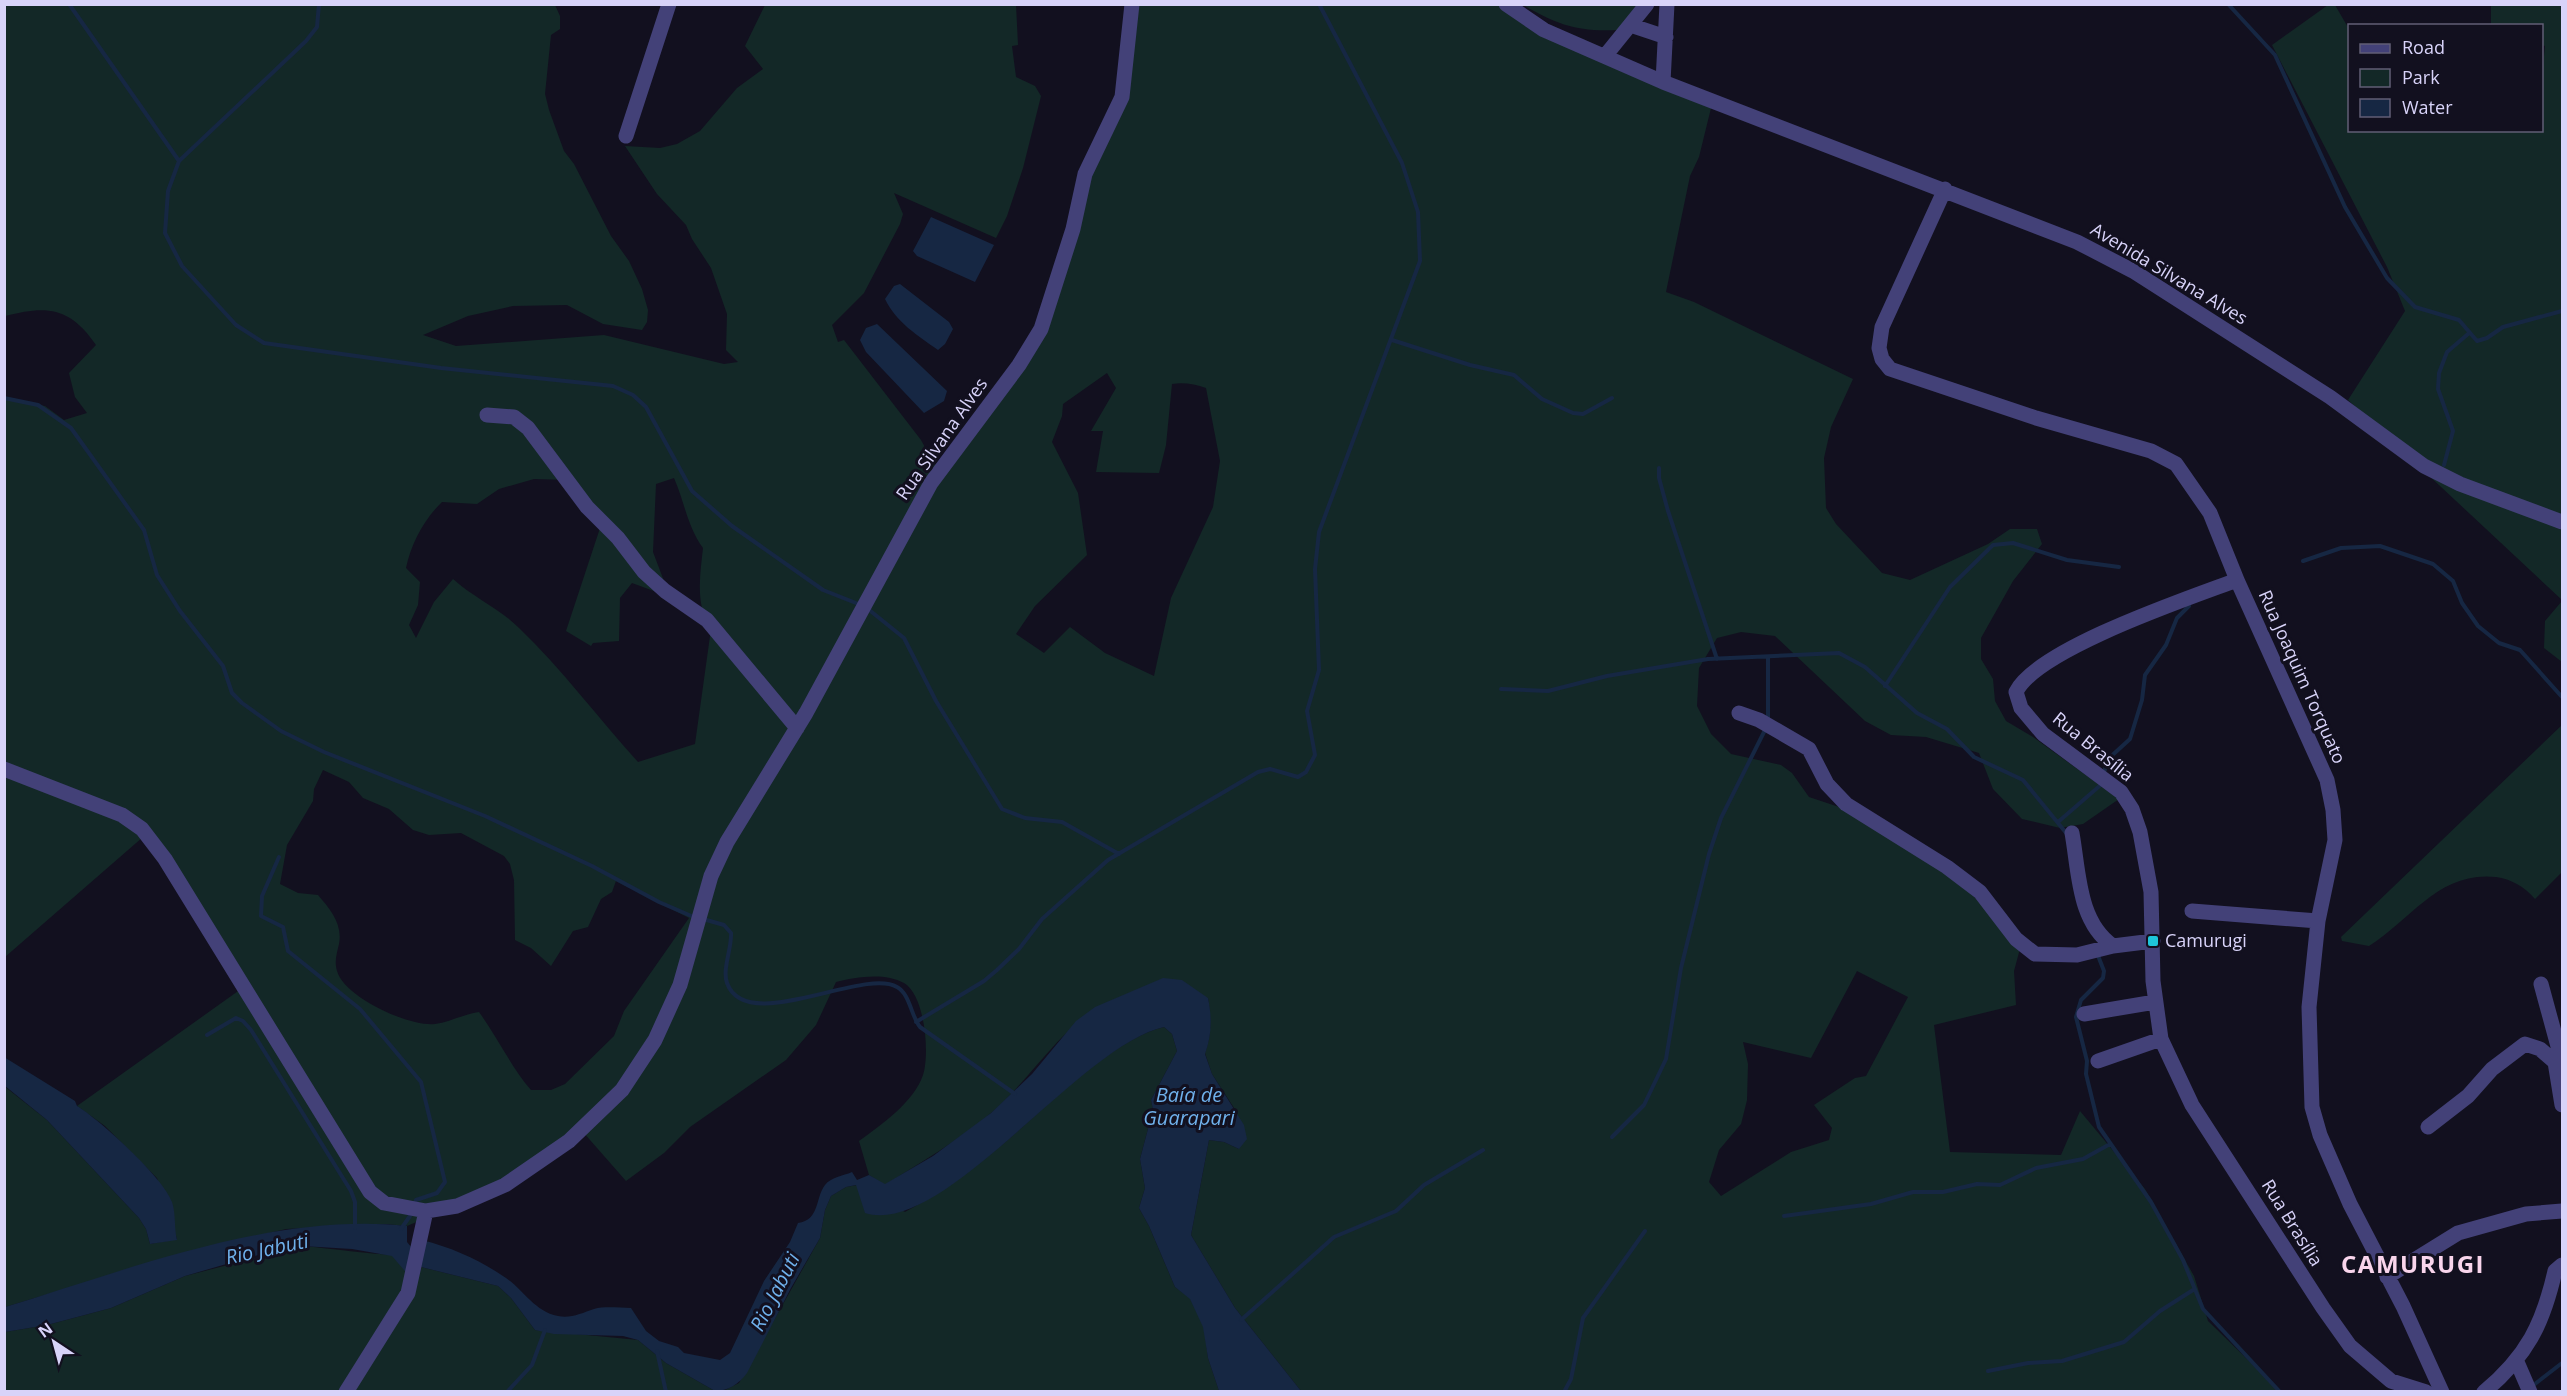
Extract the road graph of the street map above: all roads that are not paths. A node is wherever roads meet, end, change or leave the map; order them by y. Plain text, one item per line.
1 (669, 4) edge
2 (1132, 4) edge
3 (1506, 4) edge
4 (1647, 4) edge
5 (1667, 4) edge
6 (1630, 25) junction
7 (1666, 38) junction
8 (1605, 56) junction
9 (1663, 82) junction
10 (626, 136) dead end
11 (1945, 189) junction
12 (487, 415) dead end
13 (2562, 522) edge
14 (2237, 580) junction
15 (1739, 714) dead end
16 (797, 728) junction
17 (4, 769) edge
18 (2072, 833) dead end
19 (2192, 911) dead end
20 (2318, 921) junction
21 (2153, 940) junction
22 (2113, 946) junction
23 (2541, 984) dead end
24 (2155, 1002) junction
25 (2084, 1014) dead end
26 (2161, 1039) junction
27 (2098, 1061) dead end
28 (2555, 1062) junction
29 (2562, 1105) edge
30 (2428, 1127) dead end
31 (426, 1211) junction
32 (2562, 1211) edge
33 (2562, 1264) edge
34 (2386, 1277) junction
35 (2517, 1362) junction
36 (346, 1392) edge
37 (2427, 1392) edge
38 (2442, 1392) edge
39 (2484, 1392) edge
40 (2530, 1392) edge

1 - 10 street
2 - 16 street, Rua Silvana Alves
3 - 8 street
4 - 6 street
5 - 7 street
6 - 7 street
6 - 8 street
7 - 9 street
8 - 9 street
9 - 11 street, Avenida Silvana Alves
11 - 13 street, Avenida Silvana Alves
11 - 14 street, Rua Joaquim Torquato
12 - 16 street
14 - 20 street, Rua Joaquim Torquato
14 - 21 street, Rua Brasília
15 - 22 street
16 - 31 street, Rua Silvana Alves
17 - 31 street, Rua Silvana Alves
18 - 22 street
19 - 20 street
20 - 34 street, Rua Joaquim Torquato
21 - 22 street
21 - 24 street, Rua Brasília
23 - 28 street
24 - 25 street
24 - 26 street, Rua Brasília
26 - 27 street
26 - 37 street, Rua Brasília
28 - 29 street
28 - 30 street
31 - 36 street
32 - 34 street
33 - 35 street
34 - 38 street, Rua Joaquim Torquato
35 - 39 street
35 - 40 street

